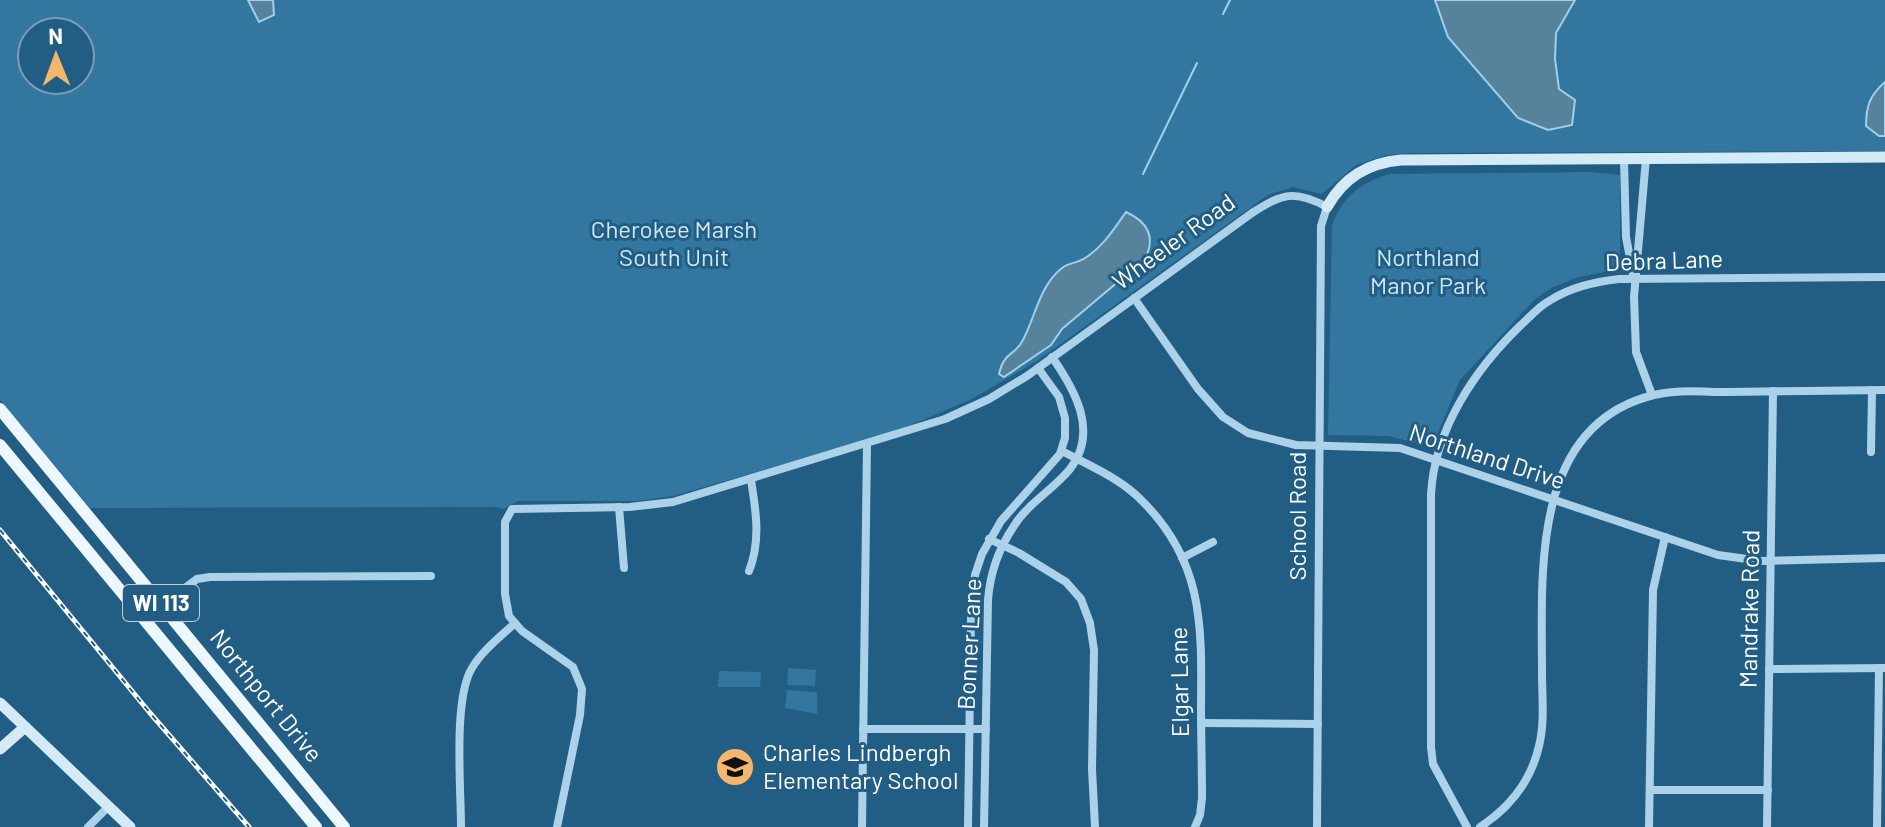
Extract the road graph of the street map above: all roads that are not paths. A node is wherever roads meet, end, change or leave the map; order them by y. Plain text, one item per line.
1 (1885, 157) edge
2 (1646, 158) junction
3 (1624, 159) junction
4 (1327, 207) junction
5 (1885, 277) edge
6 (1634, 280) junction
7 (1134, 298) junction
8 (1052, 357) junction
9 (1038, 368) junction
10 (1872, 390) junction
11 (1885, 390) edge
12 (1773, 391) junction
13 (1652, 395) junction
14 (0, 409) edge
15 (867, 444) junction
16 (0, 445) edge
17 (1319, 446) junction
18 (1062, 451) junction
19 (1871, 452) dead end
20 (1076, 459) junction
21 (1435, 459) junction
22 (751, 480) junction
23 (1554, 499) junction
24 (619, 507) junction
25 (1665, 537) junction
26 (989, 539) junction
27 (1213, 542) dead end
28 (1003, 545) junction
29 (1182, 558) junction
30 (1885, 558) edge
31 (1770, 561) junction
32 (624, 568) dead end
33 (749, 571) dead end
34 (431, 576) dead end
35 (162, 604) junction
36 (145, 618) junction
37 (515, 623) junction
38 (1882, 668) edge
39 (1769, 669) junction
40 (0, 703) edge
41 (1201, 723) junction
42 (1318, 724) junction
43 (25, 727) junction
44 (863, 729) junction
45 (970, 729) junction
46 (986, 729) junction
47 (0, 749) edge
48 (1881, 778) edge
49 (1651, 790) junction
50 (1768, 790) junction
51 (109, 806) junction
52 (88, 827) edge
53 (130, 827) edge
54 (316, 827) edge
55 (344, 827) edge
56 (461, 827) edge
57 (557, 827) edge
58 (862, 827) edge
59 (968, 827) edge
60 (984, 827) edge
61 (1095, 827) edge
62 (1195, 827) edge
63 (1317, 827) edge
64 (1467, 827) edge
65 (1480, 827) edge
66 (1649, 827) edge
67 (1767, 827) edge
68 (1877, 827) edge

1 - 2 street
2 - 3 street
2 - 6 street
3 - 4 street
3 - 6 street
4 - 7 street, Wheeler Road
4 - 17 street, School Road
5 - 6 street, Debra Lane
6 - 13 street
6 - 21 street, Debra Lane
7 - 8 street, Wheeler Road
7 - 17 street, Northland Drive
8 - 9 street, Wheeler Road
8 - 20 street
9 - 15 street, Wheeler Road
9 - 18 street
10 - 11 street
10 - 12 street
10 - 19 street
12 - 13 street
12 - 31 street, Mandrake Road
13 - 23 street
14 - 35 main road, Northport Drive / WI 113
15 - 22 street, Wheeler Road
15 - 44 street
16 - 36 main road, Northport Drive / WI 113
17 - 21 street, Northland Drive
17 - 42 street, School Road
18 - 20 street, Elgar Lane
18 - 26 street, Bonner Lane
20 - 28 street, Bonner Lane
20 - 29 street, Elgar Lane
21 - 23 street, Northland Drive
21 - 64 street, Debra Lane
22 - 24 street, Wheeler Road
22 - 33 street
23 - 25 street, Northland Drive
23 - 65 street
24 - 32 street
24 - 37 street, Wheeler Road
25 - 31 street, Northland Drive
25 - 49 street
26 - 28 street
26 - 45 street, Bonner Lane
27 - 29 street
28 - 46 street, Bonner Lane
28 - 61 street
29 - 41 street, Elgar Lane
30 - 31 street, Northland Drive
31 - 39 street, Mandrake Road
34 - 35 street
35 - 36 street
35 - 55 main road, Northport Drive / WI 113
36 - 54 main road, Northport Drive / WI 113
37 - 56 street
37 - 57 street
38 - 39 street
38 - 48 street
39 - 50 street, Mandrake Road
40 - 43 street
41 - 42 street
41 - 62 street, Elgar Lane
42 - 63 street, School Road
43 - 47 street
43 - 51 street
44 - 45 street
44 - 58 street
45 - 46 street
45 - 59 street, Bonner Lane
46 - 60 street, Bonner Lane
48 - 68 street
49 - 50 street
49 - 66 street
50 - 67 street, Mandrake Road
51 - 52 street
51 - 53 street

